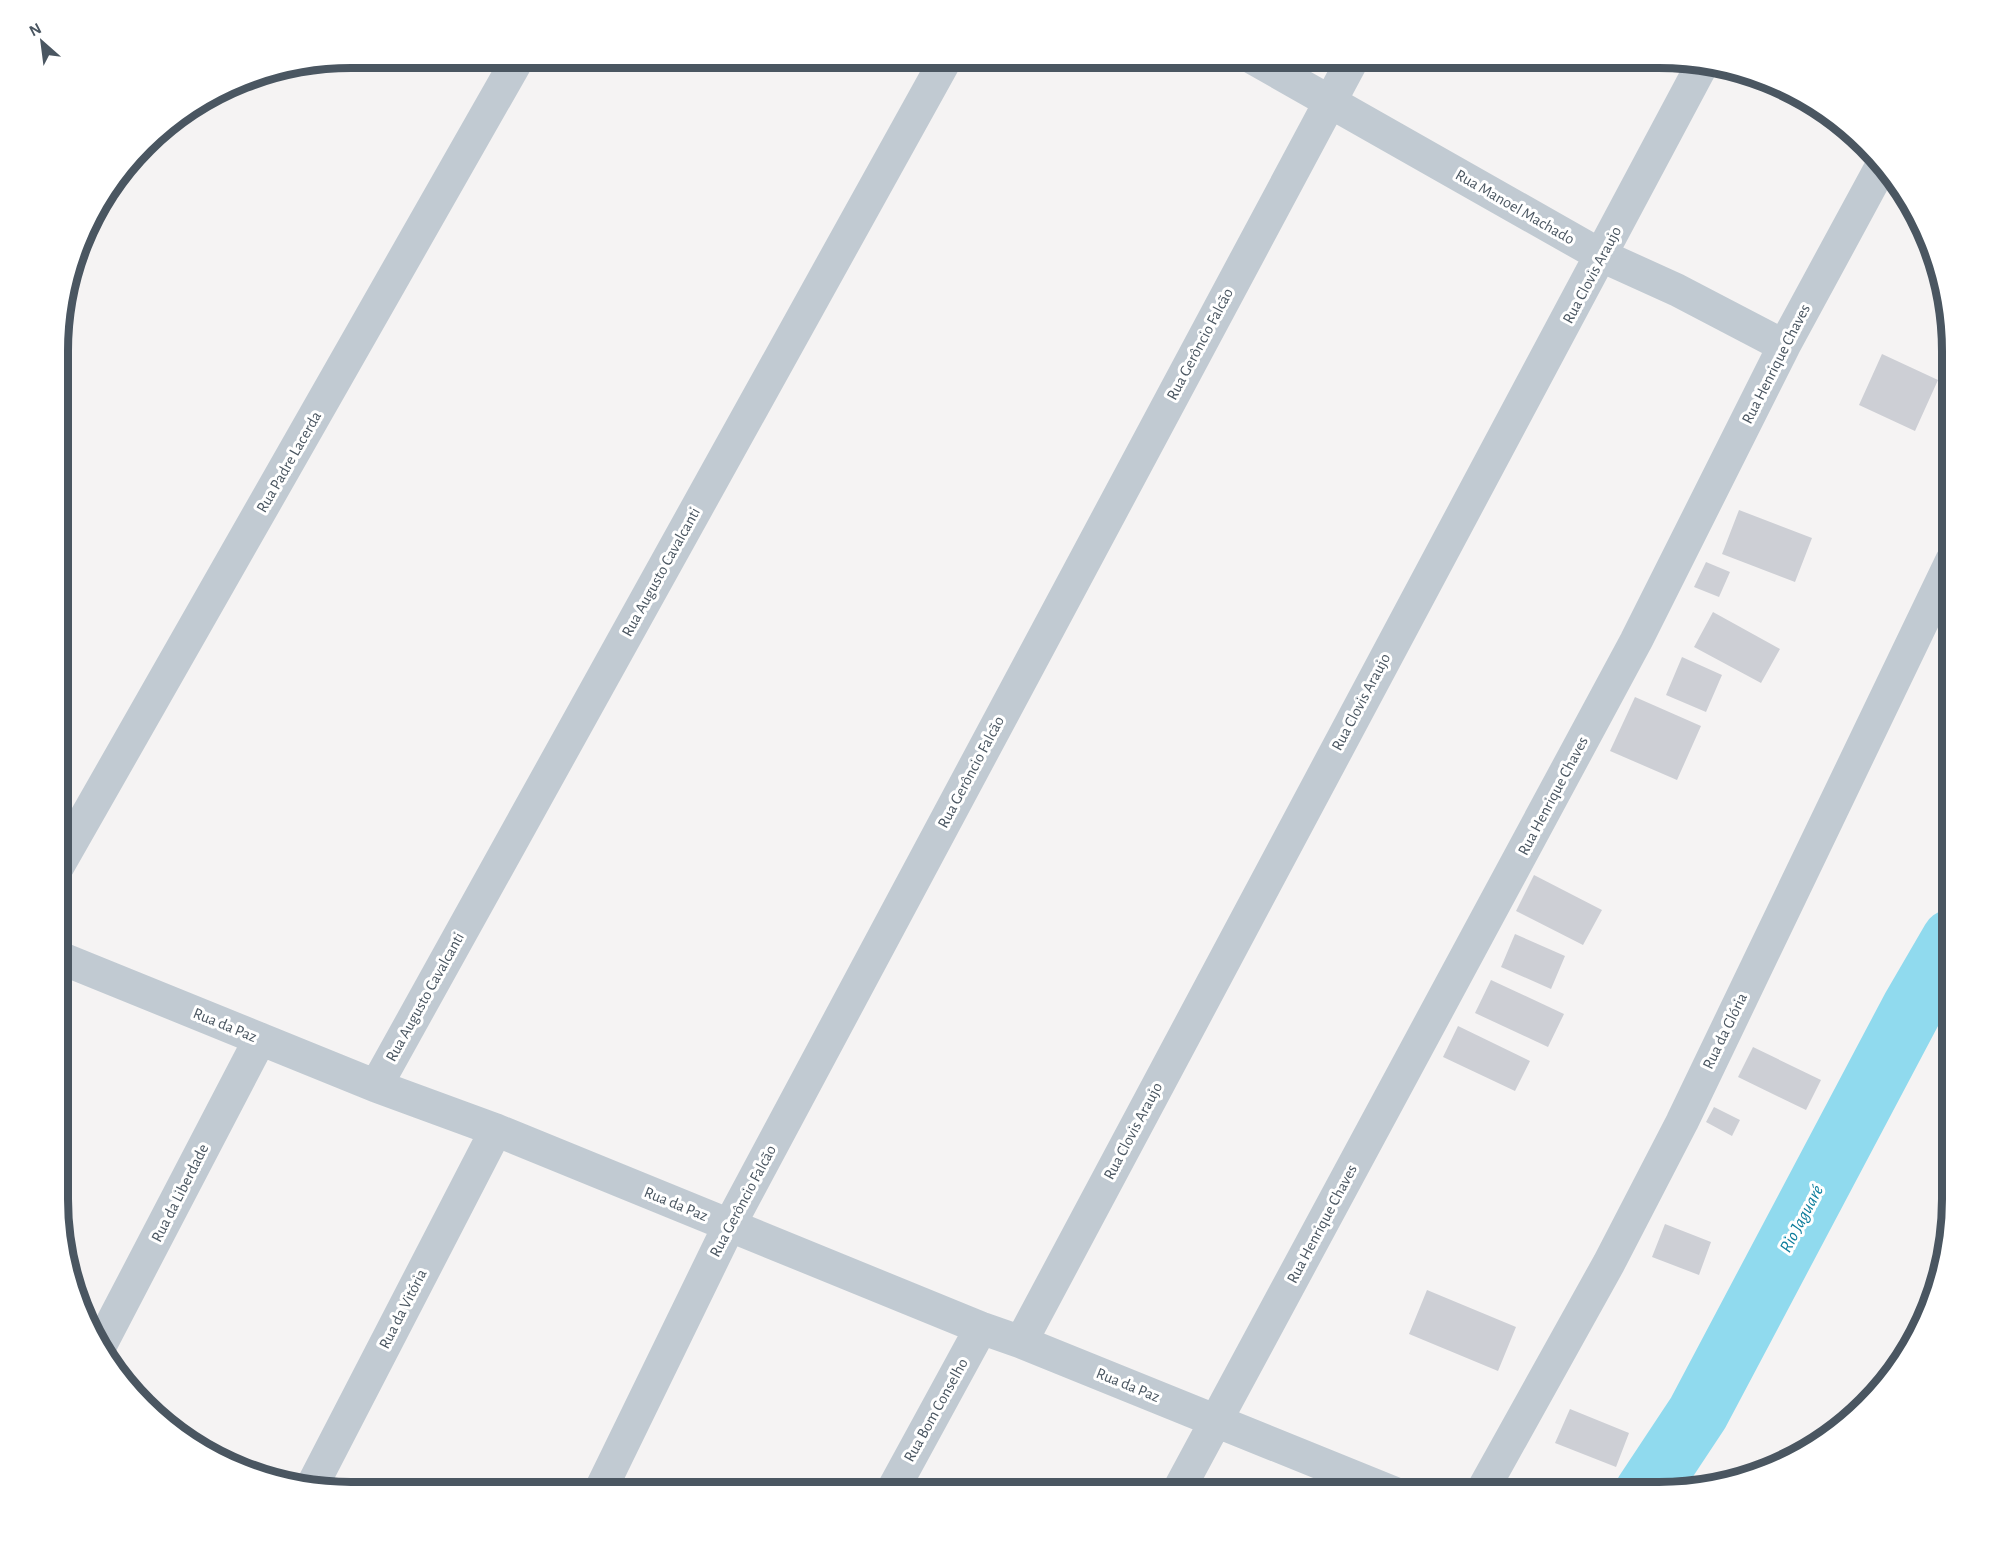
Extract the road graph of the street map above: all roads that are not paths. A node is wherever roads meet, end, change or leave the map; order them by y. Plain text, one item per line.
1 (513, 68) edge
2 (941, 68) edge
3 (1271, 68) edge
4 (1348, 68) edge
5 (1699, 71) edge
6 (1330, 101) junction
7 (1878, 172) edge
8 (1602, 256) junction
9 (1784, 346) junction
10 (1942, 581) edge
11 (68, 848) edge
12 (68, 961) edge
13 (260, 1039) junction
14 (376, 1086) junction
15 (496, 1130) junction
16 (729, 1226) junction
17 (981, 1328) junction
18 (104, 1339) edge
19 (1021, 1342) junction
20 (1216, 1420) junction
21 (315, 1480) edge
22 (603, 1482) edge
23 (897, 1482) edge
24 (1183, 1482) edge
25 (1367, 1482) edge
26 (1487, 1482) edge

1 - 11 street, Rua Padre Lacerda
2 - 14 street, Rua Augusto Cavalcanti
3 - 6 street, Rua Manoel Machado
4 - 6 street, Rua Gerôncio Falcão
5 - 8 street, Rua Clovis Araujo
6 - 8 street, Rua Manoel Machado
6 - 16 street, Rua Gerôncio Falcão
7 - 9 street, Rua Henrique Chaves
8 - 9 street, Rua Manoel Machado
8 - 19 street, Rua Clovis Araujo
9 - 20 street, Rua Henrique Chaves
10 - 26 street, Rua da Glória
12 - 13 street, Rua da Paz
13 - 14 street, Rua da Paz
13 - 18 street, Rua da Liberdade
14 - 15 street, Rua da Paz
15 - 16 street, Rua da Paz
15 - 21 street, Rua da Vitória
16 - 17 street, Rua da Paz
16 - 22 street, Rua Gerôncio Falcão
17 - 19 street, Rua da Paz
17 - 23 street, Rua Bom Conselho
19 - 20 street, Rua da Paz
20 - 24 street, Rua Henrique Chaves
20 - 25 street, Rua da Paz

